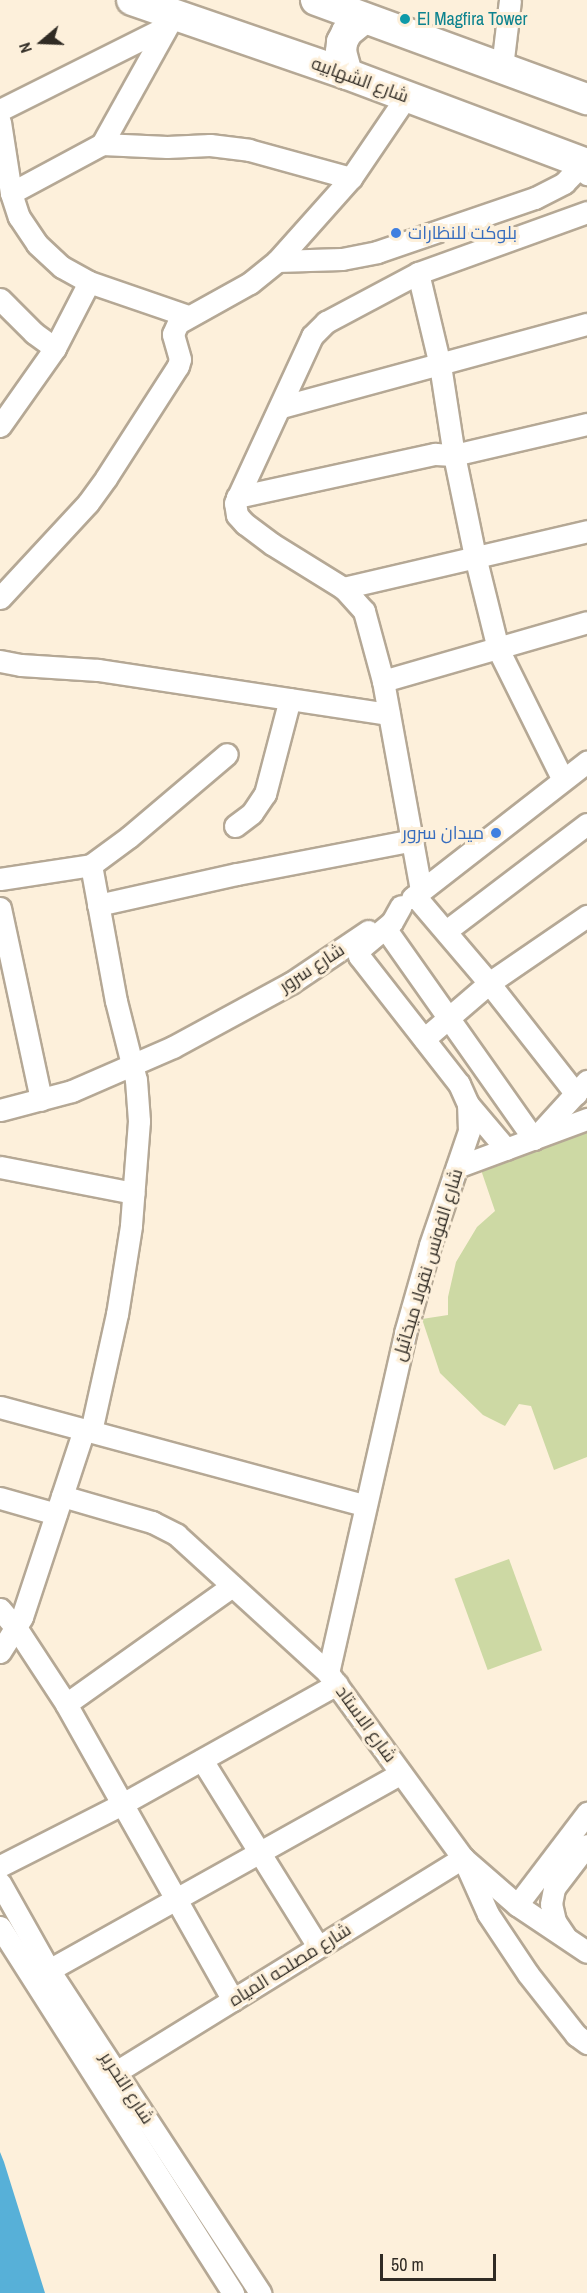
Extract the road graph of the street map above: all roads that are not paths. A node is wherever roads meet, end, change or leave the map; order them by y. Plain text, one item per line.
1 (132, 0) edge
2 (510, 0) edge
3 (332, 5) edge
4 (178, 13) edge
5 (502, 67) junction
6 (347, 74) junction
7 (406, 97) junction
8 (587, 99) edge
9 (0, 110) edge
10 (0, 122) edge
11 (102, 144) junction
12 (586, 167) edge
13 (351, 178) junction
14 (11, 193) junction
15 (587, 212) edge
16 (277, 261) junction
17 (418, 273) junction
18 (89, 282) junction
19 (0, 299) edge
20 (188, 316) junction
21 (587, 324) edge
22 (55, 348) junction
23 (440, 365) junction
24 (281, 407) junction
25 (587, 424) edge
26 (0, 426) edge
27 (454, 455) junction
28 (237, 497) junction
29 (587, 531) edge
30 (475, 556) junction
31 (343, 588) junction
32 (0, 598) edge
33 (587, 622) edge
34 (498, 649) junction
35 (0, 661) edge
36 (383, 681) junction
37 (290, 699) junction
38 (389, 714) junction
39 (227, 754) dead end
40 (587, 762) edge
41 (563, 780) junction
42 (587, 824) edge
43 (235, 826) dead end
44 (413, 840) junction
45 (91, 866) junction
46 (0, 879) edge
47 (413, 897) junction
48 (98, 905) junction
49 (0, 908) edge
50 (587, 916) edge
51 (446, 932) junction
52 (374, 933) junction
53 (489, 982) junction
54 (449, 1016) junction
55 (424, 1039) junction
56 (132, 1066) junction
57 (581, 1087) edge
58 (41, 1100) junction
59 (468, 1104) junction
60 (0, 1110) edge
61 (587, 1119) edge
62 (534, 1139) junction
63 (506, 1149) junction
64 (0, 1167) edge
65 (458, 1167) junction
66 (134, 1193) junction
67 (0, 1407) edge
68 (88, 1430) junction
69 (0, 1498) edge
70 (59, 1505) junction
71 (364, 1505) junction
72 (232, 1586) junction
73 (0, 1609) edge
74 (17, 1629) junction
75 (0, 1652) edge
76 (333, 1678) junction
77 (66, 1704) junction
78 (202, 1760) junction
79 (401, 1773) junction
80 (124, 1803) junction
81 (587, 1813) edge
82 (587, 1845) edge
83 (260, 1851) junction
84 (463, 1858) junction
85 (0, 1866) edge
86 (0, 1883) edge
87 (176, 1897) junction
88 (517, 1905) junction
89 (0, 1927) edge
90 (580, 1943) edge
91 (318, 1946) junction
92 (50, 1970) junction
93 (233, 2000) junction
94 (583, 2036) edge
95 (116, 2072) junction
96 (259, 2292) edge
97 (233, 2293) edge

1 - 4 highway, شارع الشهابيه
2 - 5 street
3 - 5 highway
3 - 6 highway
4 - 6 highway, شارع الشهابيه
4 - 9 street
4 - 11 street
5 - 8 highway
6 - 7 highway, شارع الشهابيه
7 - 12 highway, شارع الشهابيه
7 - 13 street
10 - 14 street
11 - 13 street
11 - 14 street
12 - 16 street
13 - 16 street
14 - 18 street
15 - 17 street
16 - 20 street
17 - 23 street
17 - 24 street
18 - 20 street
18 - 22 street
19 - 22 street
20 - 32 street
21 - 23 street
22 - 26 street
23 - 24 street
23 - 27 street
24 - 28 street
25 - 27 street
27 - 28 street
27 - 30 street
28 - 31 street
29 - 30 street
30 - 31 street
30 - 34 street
31 - 36 street
33 - 34 street
34 - 36 street
34 - 41 street
35 - 37 street
36 - 38 street
37 - 38 street
37 - 43 street
38 - 44 street
39 - 45 street
40 - 41 street, شارع سرور
41 - 47 street, شارع سرور
42 - 51 street
44 - 47 street
44 - 48 street
45 - 46 street
45 - 48 street
47 - 51 street
47 - 52 street, شارع سرور
48 - 56 street
49 - 58 street
50 - 53 street
51 - 53 street
52 - 54 street
52 - 55 street, شارع الفونس نقولا ميخائيل
52 - 56 street, شارع سرور
53 - 54 street
53 - 57 street
54 - 55 street
54 - 62 street
55 - 59 street, شارع الفونس نقولا ميخائيل
56 - 58 street, شارع سرور
56 - 66 street
57 - 62 street
58 - 60 street, شارع سرور
59 - 63 street
59 - 65 street, شارع الفونس نقولا ميخائيل
61 - 62 street
62 - 63 street
63 - 65 street
64 - 66 street
65 - 71 street, شارع الفونس نقولا ميخائيل
66 - 68 street
67 - 68 street
68 - 70 street
68 - 71 street
69 - 70 street, شارع الاستاد
70 - 72 street, شارع الاستاد
70 - 74 street
71 - 76 street, شارع الفونس نقولا ميخائيل
72 - 76 street, شارع الاستاد
72 - 77 street
73 - 74 street
74 - 75 street
74 - 77 street
76 - 78 street
76 - 79 street, شارع الاستاد
77 - 80 street
78 - 80 street
78 - 83 street
79 - 83 street
79 - 84 street, شارع الاستاد
80 - 85 street
80 - 87 street
81 - 88 street
82 - 90 street
83 - 87 street
83 - 91 street
84 - 88 street
84 - 91 street, شارع مصلحه المياه
84 - 94 street, شارع الاستاد
86 - 92 street, شارع التحرير
87 - 92 street
87 - 93 street
88 - 90 street
89 - 97 street, شارع التحرير
91 - 93 street, شارع مصلحه المياه
92 - 95 street, شارع التحرير
93 - 95 street, شارع مصلحه المياه
95 - 96 street, شارع التحرير

